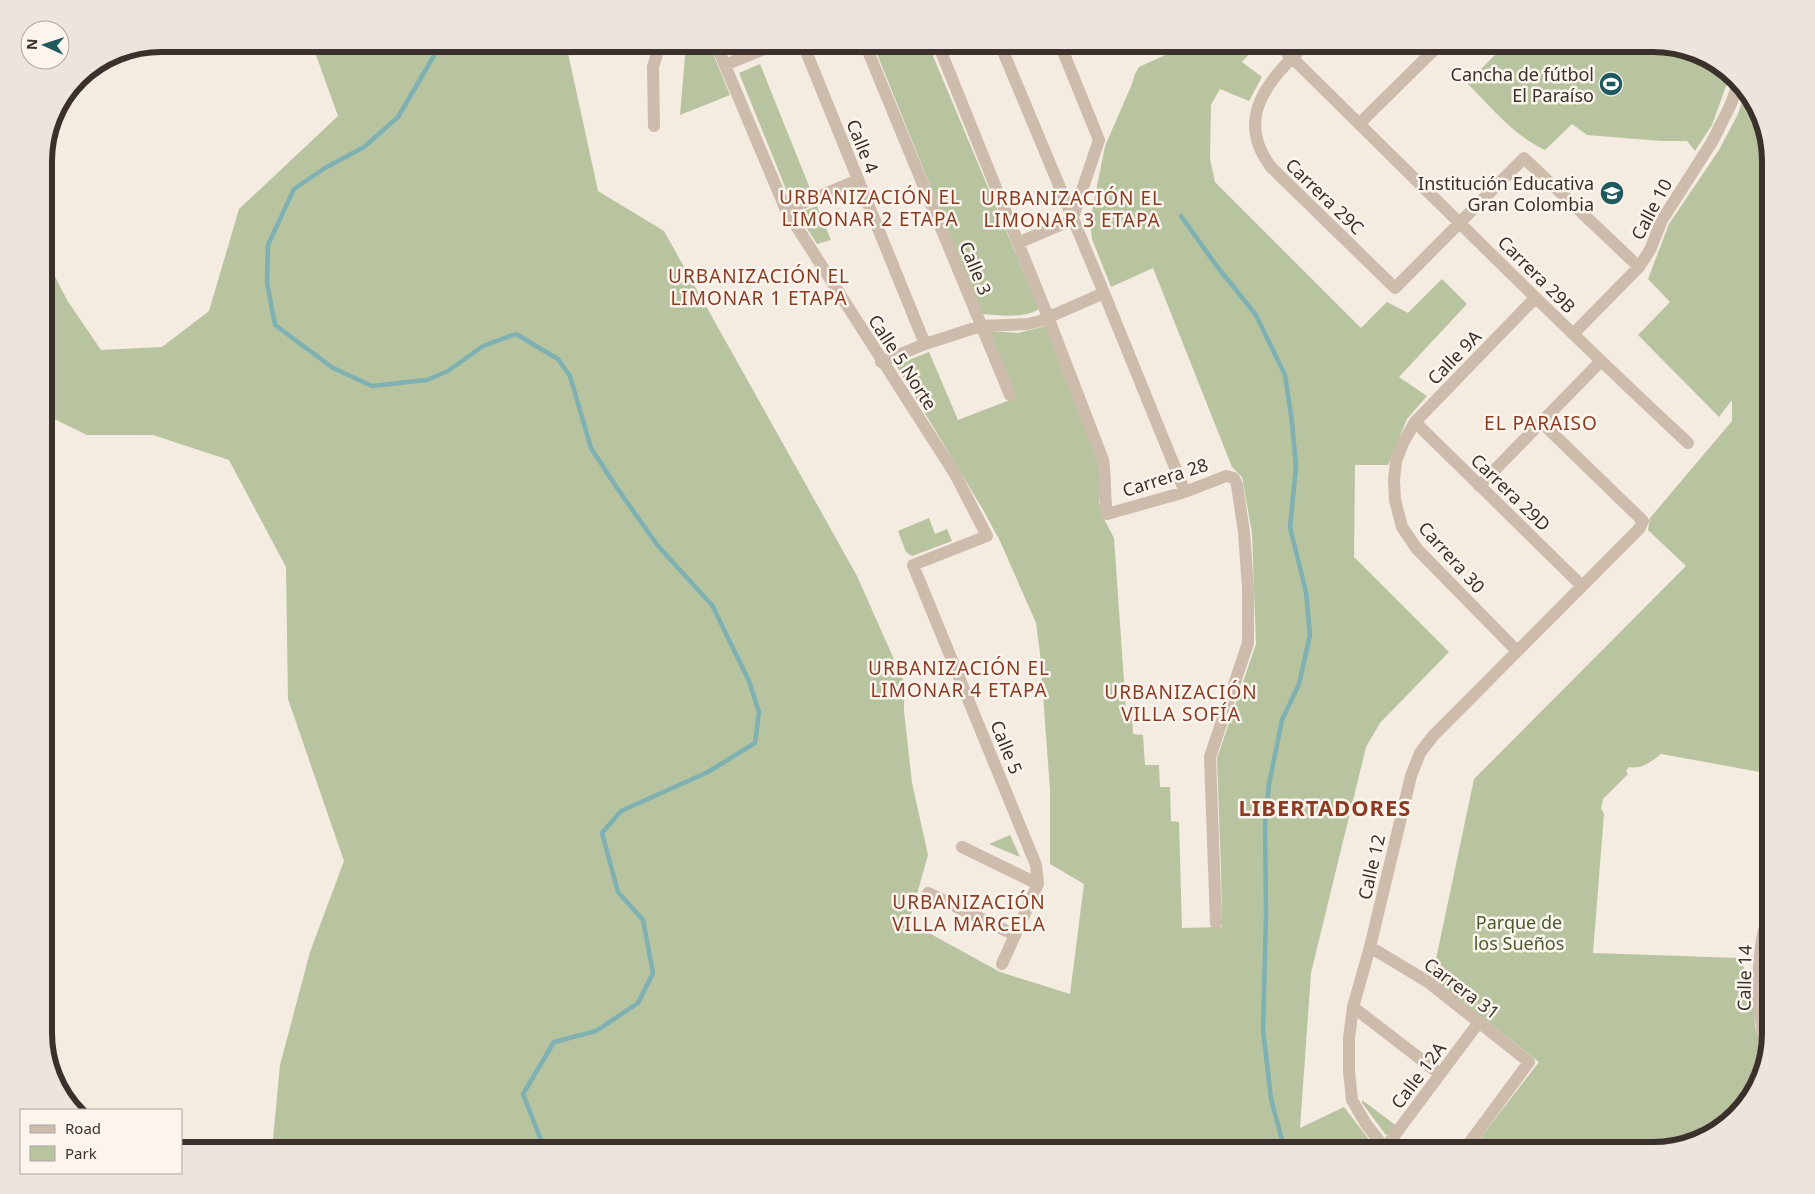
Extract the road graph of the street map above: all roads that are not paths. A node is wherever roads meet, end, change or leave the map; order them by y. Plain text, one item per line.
1 (941, 52) edge
2 (1003, 52) edge
3 (1063, 52) edge
4 (1286, 52) edge
5 (1298, 52) edge
6 (1432, 52) edge
7 (657, 53) edge
8 (720, 53) edge
9 (755, 53) edge
10 (806, 53) edge
11 (868, 53) edge
12 (1292, 58) junction
13 (725, 65) junction
14 (1736, 91) edge
15 (1359, 124) junction
16 (654, 126) dead end
17 (858, 180) junction
18 (786, 210) junction
19 (1072, 220) junction
20 (1460, 222) junction
21 (1018, 242) junction
22 (1639, 266) junction
23 (1104, 293) junction
24 (1535, 298) junction
25 (1048, 317) junction
26 (981, 326) junction
27 (1573, 334) junction
28 (925, 344) junction
29 (882, 362) junction
30 (1601, 362) junction
31 (1010, 395) dead end
32 (1415, 422) junction
33 (1542, 423) junction
34 (1403, 443) joint
35 (1688, 443) dead end
36 (1479, 486) junction
37 (1184, 492) junction
38 (913, 565) joint
39 (1582, 586) junction
40 (1517, 651) junction
41 (962, 847) dead end
42 (1038, 884) junction
43 (928, 893) dead end
44 (1216, 923) dead end
45 (1015, 935) junction
46 (1370, 947) junction
47 (1762, 947) edge
48 (1002, 964) dead end
49 (1353, 1007) junction
50 (1479, 1022) junction
51 (1762, 1034) edge
52 (1440, 1074) junction
53 (1380, 1142) edge
54 (1391, 1142) edge
55 (1470, 1142) edge

1 - 21 street
2 - 19 street
3 - 19 street
4 - 12 street, Carrera 29B
5 - 12 street
6 - 15 street
7 - 16 street
8 - 13 street, Calle 5 Norte
9 - 13 street
10 - 17 street, Calle 4
11 - 26 street, Calle 3
12 - 15 street, Carrera 29B
12 - 20 street, Carrera 29C
13 - 18 street, Calle 5 Norte
14 - 22 street, Calle 10
15 - 20 street, Carrera 29B
17 - 18 street
17 - 28 street, Calle 4
18 - 29 street, Calle 5 Norte
19 - 21 street
19 - 23 street
20 - 22 street
20 - 24 street, Carrera 29B
21 - 25 street
22 - 27 street, Calle 10
23 - 25 street
23 - 37 street
24 - 27 street, Carrera 29B
24 - 32 street, Calle 9A
25 - 26 street
25 - 37 street, Carrera 28
26 - 28 street
26 - 31 street, Calle 3
27 - 30 street, Carrera 29B
28 - 29 street
29 - 38 street, Calle 5 Norte
30 - 33 street
30 - 35 street, Carrera 29B
32 - 34 street, Calle 9A
32 - 36 street, Carrera 29D
33 - 36 street
33 - 39 street, Calle 12
34 - 40 street, Carrera 30
36 - 39 street, Carrera 29D
37 - 44 street, Carrera 28
38 - 42 street, Calle 5
39 - 40 street, Calle 12
40 - 46 street, Calle 12
41 - 42 street
42 - 45 street
43 - 45 street
45 - 48 street
46 - 49 street, Calle 12
46 - 50 street, Carrera 31
47 - 51 street, Calle 14
49 - 52 street
49 - 53 street, Calle 12
50 - 52 street, Calle 12A
50 - 55 street, Carrera 31
52 - 54 street, Calle 12A

